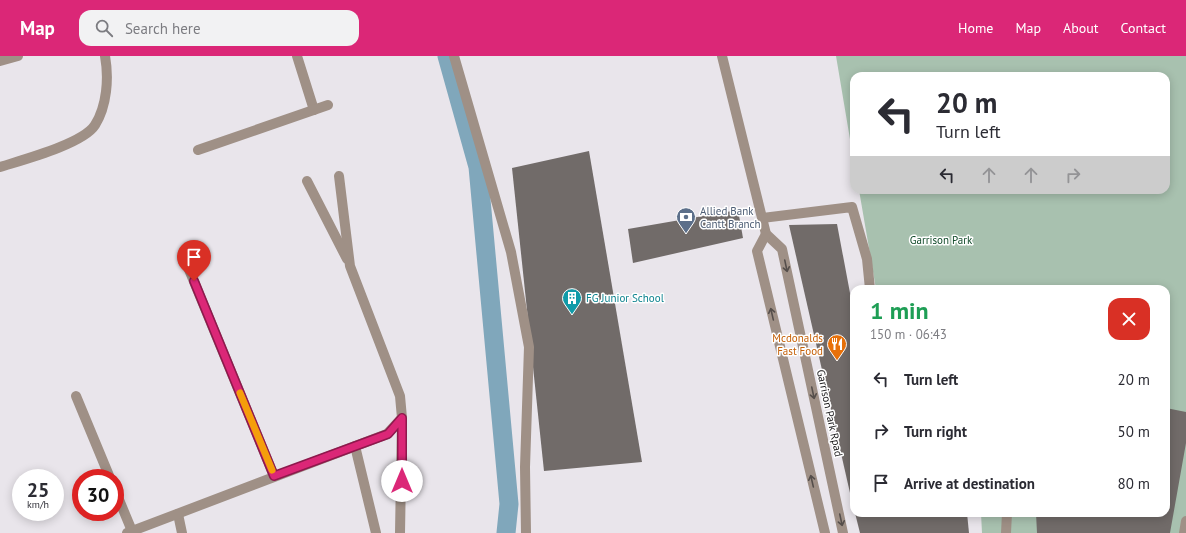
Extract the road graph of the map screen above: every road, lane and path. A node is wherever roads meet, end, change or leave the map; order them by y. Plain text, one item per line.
1 (18, 56) edge
2 (105, 56) edge
3 (297, 56) edge
4 (454, 56) edge
5 (722, 56) edge
6 (0, 61) edge
7 (328, 106) dead end
8 (314, 110) junction
9 (198, 150) dead end
10 (0, 167) edge
11 (339, 176) dead end
12 (307, 181) dead end
13 (762, 218) junction
14 (766, 234) junction
15 (350, 266) junction
16 (188, 267) dead end
17 (870, 285) edge
18 (76, 396) dead end
19 (402, 418) junction
20 (356, 446) junction
21 (106, 469) edge
22 (274, 476) junction
23 (178, 514) junction
24 (124, 515) edge
25 (1007, 517) edge
26 (1186, 521) edge
27 (130, 532) edge
28 (182, 533) edge
29 (376, 533) edge
30 (400, 533) edge
31 (526, 533) edge
32 (825, 533) edge
33 (844, 533) edge
34 (1006, 533) edge
35 (1184, 533) edge

1 - 6 street
2 - 10 street
3 - 8 street
4 - 31 street
5 - 13 street
7 - 8 street
8 - 9 street
11 - 15 street
12 - 15 street
13 - 14 street
13 - 17 street
32 -> 14 street
14 -> 33 street, Garrison Park Rpad
15 - 19 street
16 - 22 street
18 - 21 street
19 - 20 street
19 - 30 street
20 - 22 street
20 - 29 street
22 - 23 street
23 - 27 street
23 - 28 street
24 - 27 street
25 - 34 street
26 - 35 street

